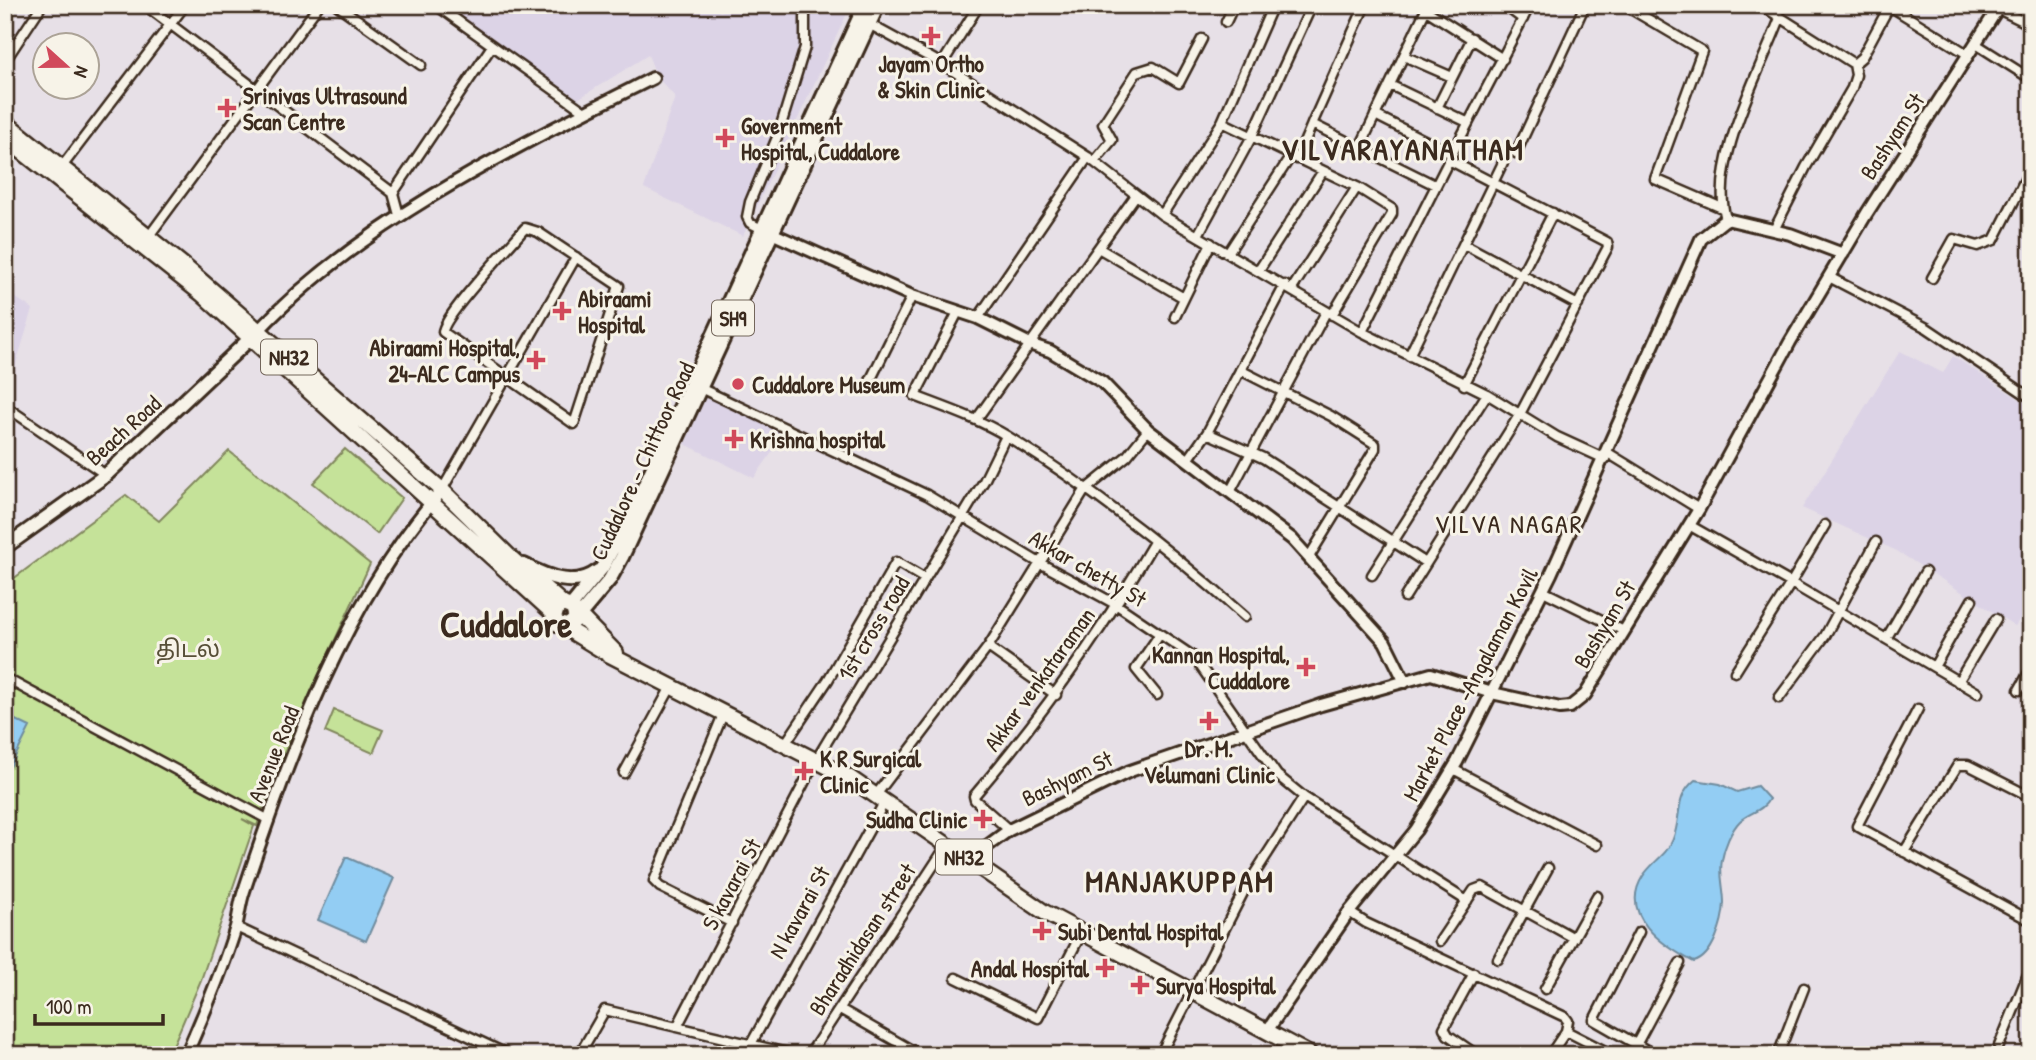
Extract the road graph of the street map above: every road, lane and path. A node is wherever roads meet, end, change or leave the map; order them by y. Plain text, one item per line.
1 (42, 5) edge
2 (145, 5) edge
3 (185, 5) edge
4 (319, 5) edge
5 (337, 5) edge
6 (436, 5) edge
7 (804, 5) edge
8 (865, 5) edge
9 (878, 5) edge
10 (979, 5) edge
11 (1234, 5) edge
12 (1273, 5) edge
13 (1312, 5) edge
14 (1365, 5) edge
15 (1504, 5) edge
16 (1530, 5) edge
17 (1585, 5) edge
18 (1624, 5) edge
19 (1761, 5) edge
20 (1889, 6) edge
21 (1999, 7) edge
22 (1427, 8) edge
23 (1780, 18) junction
24 (1524, 19) junction
25 (864, 21) junction
26 (1226, 22) dead end
27 (171, 24) junction
28 (2031, 24) edge
29 (1472, 38) junction
30 (1202, 39) dead end
31 (1976, 44) junction
32 (492, 46) junction
33 (1969, 55) junction
34 (1404, 56) junction
35 (1503, 59) junction
36 (5, 61) edge
37 (942, 64) junction
38 (1854, 64) junction
39 (421, 65) dead end
40 (1452, 76) junction
41 (653, 78) dead end
42 (2031, 79) edge
43 (1390, 85) junction
44 (254, 90) junction
45 (1437, 108) junction
46 (586, 112) junction
47 (1375, 115) junction
48 (5, 122) edge
49 (1222, 122) junction
50 (1467, 122) junction
51 (1312, 124) junction
52 (5, 138) edge
53 (1251, 138) junction
54 (1360, 147) junction
55 (1451, 157) junction
56 (1294, 158) junction
57 (1091, 160) junction
58 (61, 168) junction
59 (2031, 168) edge
60 (1323, 171) junction
61 (1494, 183) junction
62 (1435, 185) junction
63 (1357, 187) junction
64 (393, 193) junction
65 (1136, 195) junction
66 (1553, 212) junction
67 (1724, 213) junction
68 (399, 215) junction
69 (1162, 215) junction
70 (1774, 230) junction
71 (767, 231) junction
72 (1198, 235) junction
73 (149, 236) junction
74 (1211, 243) junction
75 (1464, 244) junction
76 (1100, 248) junction
77 (1228, 253) junction
78 (1843, 254) junction
79 (576, 257) junction
80 (1259, 270) junction
81 (1522, 277) junction
82 (1829, 277) junction
83 (1932, 278) dead end
84 (1288, 287) junction
85 (912, 296) junction
86 (1184, 298) junction
87 (1578, 305) junction
88 (958, 312) junction
89 (1329, 314) junction
90 (1175, 317) dead end
91 (978, 318) junction
92 (1362, 332) junction
93 (255, 335) junction
94 (1032, 345) junction
95 (1409, 356) junction
96 (1240, 370) junction
97 (508, 379) junction
98 (868, 385) dead end
99 (1464, 385) junction
100 (695, 386) junction
101 (1281, 393) junction
102 (1487, 394) junction
103 (2031, 398) edge
104 (5, 406) edge
105 (1520, 414) junction
106 (976, 420) junction
107 (1148, 430) junction
108 (1207, 433) junction
109 (1006, 436) junction
110 (1250, 453) junction
111 (1606, 456) junction
112 (1188, 460) junction
113 (106, 475) junction
114 (442, 490) junction
115 (1085, 490) junction
116 (1230, 492) junction
117 (432, 502) junction
118 (1338, 509) junction
119 (1699, 509) junction
120 (963, 516) junction
121 (1689, 525) junction
122 (1825, 525) dead end
123 (1154, 542) junction
124 (1877, 542) dead end
125 (1393, 543) junction
126 (5, 547) edge
127 (1309, 557) junction
128 (511, 558) junction
129 (1038, 562) junction
130 (1426, 563) junction
131 (1926, 572) dead end
132 (606, 573) junction
133 (1372, 575) dead end
134 (925, 579) junction
135 (1791, 583) junction
136 (1543, 591) junction
137 (1405, 597) dead end
138 (1972, 600) dead end
139 (1117, 605) junction
140 (1838, 612) junction
141 (569, 614) junction
142 (1245, 617) dead end
143 (1996, 619) dead end
144 (596, 631) junction
145 (1624, 631) junction
146 (1160, 634) junction
147 (1886, 639) junction
148 (988, 647) junction
149 (618, 657) junction
150 (1934, 667) junction
151 (2031, 669) edge
152 (1735, 673) dead end
153 (5, 678) edge
154 (1405, 682) junction
155 (1958, 682) junction
156 (672, 685) junction
157 (2019, 690) dead end
158 (1492, 693) junction
159 (1978, 694) dead end
160 (1056, 695) junction
161 (1157, 695) dead end
162 (1779, 698) dead end
163 (1919, 709) dead end
164 (724, 712) junction
165 (1245, 732) junction
166 (785, 744) junction
167 (816, 760) junction
168 (1453, 769) junction
169 (624, 773) dead end
170 (1304, 797) junction
171 (2031, 797) edge
172 (881, 798) junction
173 (269, 820) junction
174 (1009, 830) junction
175 (947, 845) junction
176 (1597, 845) dead end
177 (1904, 852) junction
178 (1398, 856) junction
179 (968, 860) junction
180 (1548, 868) dead end
181 (1597, 896) dead end
182 (1467, 901) junction
183 (1525, 910) junction
184 (1349, 912) junction
185 (2031, 921) edge
186 (732, 923) junction
187 (236, 927) junction
188 (1082, 932) junction
189 (1639, 932) dead end
190 (1574, 938) junction
191 (1440, 941) dead end
192 (1498, 959) dead end
193 (1681, 963) dead end
194 (2031, 967) edge
195 (1474, 974) junction
196 (956, 978) dead end
197 (1804, 988) dead end
198 (1545, 989) dead end
199 (1191, 991) junction
200 (840, 1009) junction
201 (678, 1025) junction
202 (1267, 1031) junction
203 (1566, 1031) junction
204 (751, 1044) junction
205 (1636, 1045) junction
206 (1999, 1046) dead end
207 (186, 1055) edge
208 (509, 1055) edge
209 (579, 1055) edge
210 (796, 1055) edge
211 (809, 1055) edge
212 (920, 1055) edge
213 (1160, 1055) edge
214 (1311, 1055) edge
215 (1477, 1055) edge
216 (1550, 1055) edge
217 (1613, 1055) edge
218 (1655, 1055) edge
219 (1778, 1055) edge

1 - 36 street
2 - 27 street
3 - 27 street
4 - 44 street
5 - 39 street
6 - 32 street
7 - 71 street
8 - 25 main road, Cuddalore - Chittoor Road / SH9
9 - 25 main road, Cuddalore - Chittoor Road / SH9
10 - 37 street
11 - 26 street
12 - 49 street
13 - 53 street
14 - 51 street
15 - 24 street
16 - 24 street
17 - 61 street
18 - 67 street
19 - 23 street
20 - 33 street
20 - 38 street
21 - 28 street
21 - 31 street, Bashyam St
22 - 29 street
22 - 34 street
23 - 38 street
23 - 67 street
24 - 35 street
25 - 37 street
25 - 71 main road, Cuddalore - Chittoor Road / SH9
27 - 44 street
27 - 58 street
29 - 35 street
29 - 40 street
30 - 57 street
31 - 33 street, Bashyam St
31 - 42 street
32 - 46 street
32 - 64 street
33 - 78 street, Bashyam St
34 - 40 street
34 - 43 street
35 - 50 street
37 - 57 street
38 - 70 street
40 - 45 street
41 - 46 street
43 - 45 street
43 - 47 street
44 - 64 street
44 - 73 street
45 - 50 street
46 - 68 street
47 - 54 street
47 - 55 street
48 - 58 highway, NH32
49 - 53 street
49 - 69 street
50 - 55 street
51 - 54 street
51 - 56 street
52 - 93 highway, NH32
53 - 56 street
53 - 72 street
54 - 62 street
55 - 61 street
55 - 62 street
56 - 60 street
56 - 77 street
57 - 65 street
57 - 91 street
58 - 73 highway, NH32
59 - 83 street
60 - 63 street
60 - 80 street
61 - 66 street
61 - 75 street
62 - 92 street
63 - 84 street
63 - 89 street
64 - 68 street
65 - 69 street
65 - 76 street
66 - 81 street
66 - 87 street
67 - 70 street
67 - 111 street, Market Place -Angalaman Kovil
68 - 93 street
69 - 72 street
70 - 78 street
71 - 85 street
71 - 100 main road, Cuddalore - Chittoor Road / SH9
72 - 74 street
73 - 93 highway, NH32
74 - 77 street
74 - 86 street
75 - 81 street
75 - 95 street
76 - 86 street
76 - 94 street
77 - 80 street
78 - 82 street, Bashyam St
79 - 97 street
79 - 97 street
79 - 97 street
80 - 84 street
81 - 87 street
81 - 99 street
82 - 103 street
82 - 119 street, Bashyam St
84 - 89 street
84 - 96 street
85 - 88 street
85 - 98 street
86 - 90 street
87 - 105 street
88 - 91 street
88 - 106 street
89 - 92 street
89 - 101 street
91 - 94 street
92 - 95 street
93 - 113 main road, Beach Road
93 - 114 highway, NH32
93 - 117 highway, NH32
94 - 106 street
94 - 107 street
95 - 99 street
96 - 101 street
96 - 108 street
97 - 114 street
99 - 102 street
100 - 120 street, Akkar chetty St
100 - 132 main road, Cuddalore - Chittoor Road / SH9
101 - 110 street
101 - 118 street
102 - 105 street
102 - 125 street
104 - 113 street
105 - 111 street
105 - 130 street
106 - 109 street
107 - 112 street
107 - 115 street, N kavarai St
108 - 110 street
108 - 112 street
109 - 115 street
109 - 120 street, 1st cross road
110 - 116 street
110 - 118 street
111 - 119 street
111 - 136 street, Market Place -Angalaman Kovil
112 - 116 street
113 - 126 main road, Beach Road
114 - 117 street, Avenue Road
114 - 128 highway, NH32
115 - 123 street
115 - 129 street, N kavarai St
116 - 127 street
117 - 141 highway, NH32
117 - 173 street, Avenue Road
118 - 125 street
118 - 127 street
119 - 121 street, Bashyam St
120 - 129 street, Akkar chetty St
120 - 134 street, 1st cross road
121 - 135 street
121 - 145 street, Bashyam St
122 - 135 street
123 - 139 street, Akkar venkataraman
123 - 142 street
124 - 140 street
125 - 130 street
125 - 133 street
127 - 154 street
128 - 132 main road
128 - 141 highway, NH32
129 - 139 street, Akkar chetty St
129 - 148 street, N kavarai St
130 - 137 street
131 - 147 street
132 - 141 main road, Cuddalore - Chittoor Road / SH9
132 - 144 main road
134 - 166 street
134 - 167 street, 1st cross road
135 - 140 street
135 - 152 street
136 - 145 street
136 - 158 street, Market Place -Angalaman Kovil
138 - 150 street
139 - 146 street, Akkar chetty St
139 - 160 street, Akkar venkataraman
140 - 147 street
140 - 162 street
141 - 144 highway, NH32
141 - 149 highway, NH32
143 - 155 street
144 - 149 highway, NH32
145 - 158 street, Bashyam St
146 - 161 street
146 - 165 street, Akkar chetty St
147 - 150 street
148 - 160 street
148 - 172 street, N kavarai St
149 - 156 highway, NH32
150 - 155 street
151 - 157 street
153 - 173 street
154 - 158 street, Bashyam St
154 - 165 street, Bashyam St
155 - 159 street
156 - 164 highway, NH32
156 - 169 street
158 - 168 street, Market Place -Angalaman Kovil
160 - 174 street, Akkar venkataraman
163 - 177 street
164 - 166 highway, NH32
164 - 186 street
165 - 170 street, Akkar chetty St
165 - 174 street, Bashyam St
166 - 167 highway, NH32
167 - 172 highway, NH32
167 - 186 street, S kavarai St
168 - 176 street
168 - 178 street, Market Place -Angalaman Kovil
170 - 178 street, Akkar chetty St
170 - 199 street
171 - 177 street
172 - 175 highway, NH32
172 - 204 street, N kavarai St
173 - 187 street, Avenue Road
174 - 179 street, Bashyam St
175 - 179 highway, NH32
175 - 200 street, Bharadhidasan street
177 - 185 street
178 - 182 street, Akkar chetty St
178 - 184 street, Market Place -Angalaman Kovil
179 - 188 highway, NH32
180 - 183 street
181 - 190 street
182 - 183 street
182 - 191 street
183 - 190 street
183 - 192 street
184 - 195 street
184 - 202 street, Market Place -Angalaman Kovil
186 - 201 street, S kavarai St
187 - 207 street, Avenue Road
187 - 208 street
188 - 196 street
188 - 199 highway, NH32
189 - 205 street
190 - 198 street
193 - 205 street
194 - 206 street
195 - 203 street
195 - 215 street
197 - 219 street
199 - 202 highway, NH32
199 - 213 street
200 - 211 street, Bharadhidasan street
200 - 212 street
201 - 204 street
201 - 209 street
202 - 214 highway, NH32
203 - 216 street
203 - 217 street
204 - 210 street
205 - 218 street

